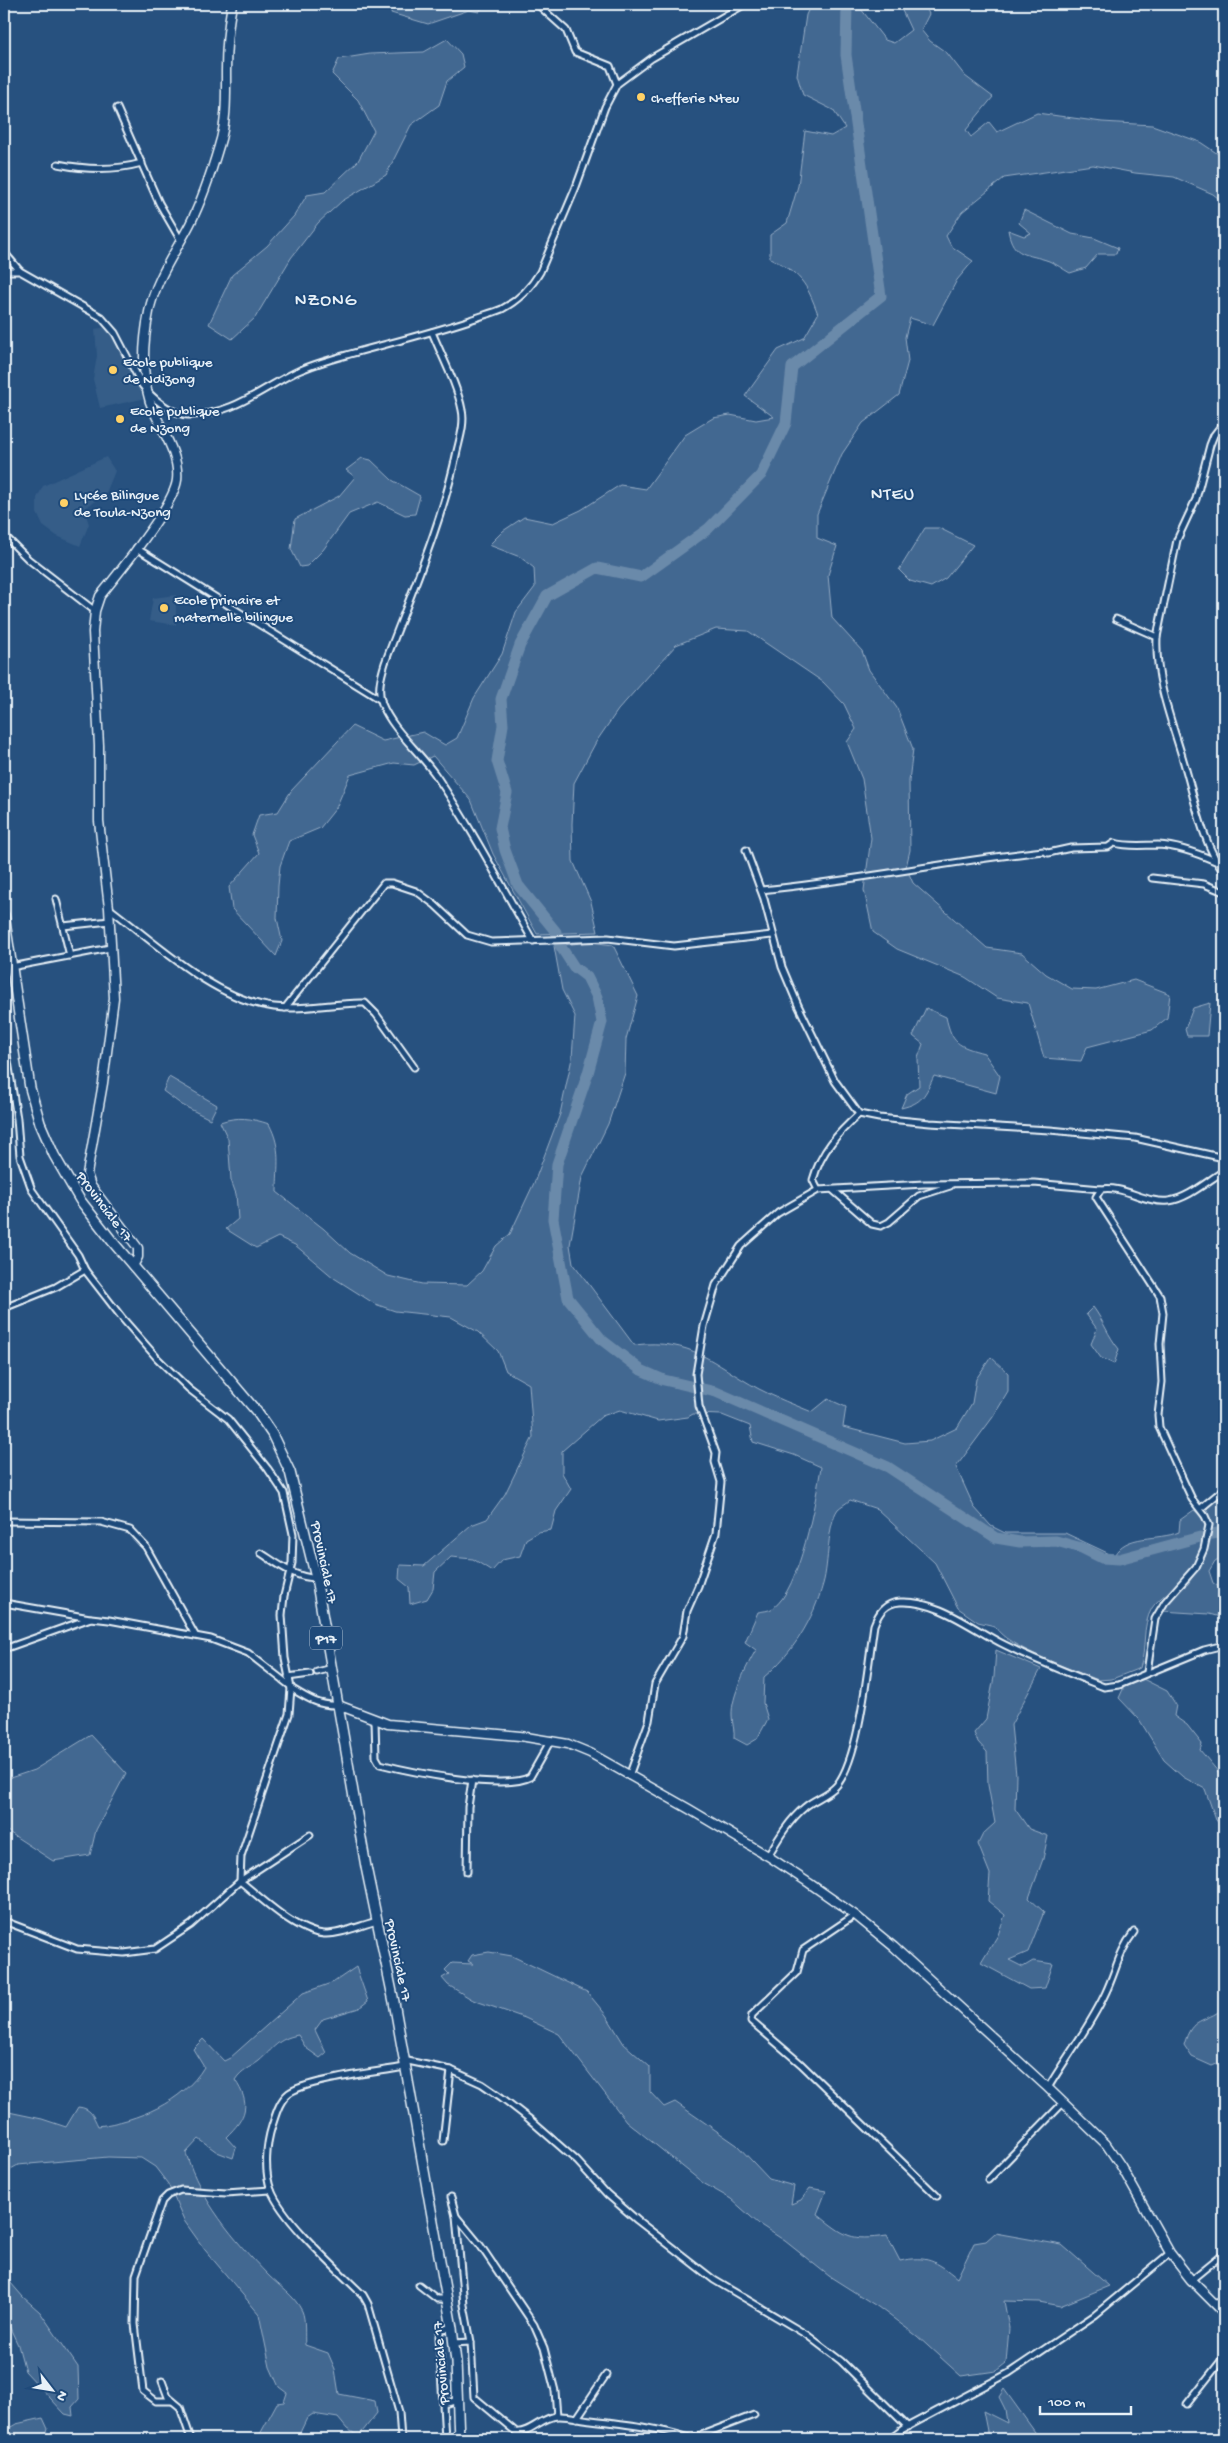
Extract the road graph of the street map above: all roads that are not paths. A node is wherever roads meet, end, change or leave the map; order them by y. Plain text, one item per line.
1 (232, 4) edge
2 (537, 4) edge
3 (745, 4) edge
4 (617, 84) junction
5 (118, 108) dead end
6 (142, 163) junction
7 (58, 164) dead end
8 (181, 241) junction
9 (4, 252) edge
10 (4, 271) edge
11 (20, 271) junction
12 (432, 332) junction
13 (147, 392) junction
14 (1224, 422) edge
15 (4, 534) edge
16 (136, 548) junction
17 (95, 611) junction
18 (1116, 619) dead end
19 (1157, 637) junction
20 (381, 700) junction
21 (746, 850) dead end
22 (1215, 861) junction
23 (1224, 873) edge
24 (1152, 878) dead end
25 (760, 890) junction
26 (1224, 892) edge
27 (56, 898) dead end
28 (109, 908) junction
29 (4, 915) edge
30 (110, 921) junction
31 (63, 926) junction
32 (772, 935) junction
33 (533, 941) junction
34 (110, 948) junction
35 (70, 956) junction
36 (11, 967) junction
37 (285, 1008) junction
38 (4, 1035) edge
39 (414, 1067) dead end
40 (860, 1114) junction
41 (1224, 1158) edge
42 (1224, 1171) edge
43 (953, 1185) junction
44 (1101, 1189) junction
45 (818, 1190) junction
46 (833, 1190) junction
47 (133, 1266) junction
48 (85, 1270) junction
49 (4, 1308) edge
50 (1224, 1488) edge
51 (1200, 1508) junction
52 (4, 1521) edge
53 (261, 1553) dead end
54 (291, 1572) junction
55 (316, 1578) junction
56 (4, 1603) edge
57 (91, 1618) junction
58 (195, 1635) junction
59 (1224, 1645) edge
60 (4, 1649) edge
61 (332, 1668) junction
62 (317, 1672) dead end
63 (1147, 1672) junction
64 (310, 1674) dead end
65 (288, 1678) junction
66 (290, 1686) junction
67 (338, 1705) junction
68 (375, 1720) junction
69 (551, 1740) junction
70 (630, 1776) junction
71 (472, 1780) junction
72 (310, 1835) dead end
73 (768, 1856) junction
74 (467, 1872) dead end
75 (240, 1881) junction
76 (855, 1915) junction
77 (4, 1921) edge
78 (377, 1921) junction
79 (1134, 1932) dead end
80 (403, 2064) junction
81 (451, 2070) junction
82 (1048, 2088) junction
83 (1063, 2103) junction
84 (443, 2141) dead end
85 (988, 2180) dead end
86 (271, 2190) junction
87 (451, 2196) dead end
88 (937, 2196) dead end
89 (456, 2216) junction
90 (1170, 2253) junction
91 (1224, 2253) edge
92 (1191, 2280) junction
93 (419, 2285) dead end
94 (447, 2299) junction
95 (1224, 2300) edge
96 (1213, 2303) junction
97 (1224, 2314) edge
98 (452, 2328) junction
99 (471, 2342) junction
100 (453, 2343) junction
101 (1224, 2357) edge
102 (606, 2375) dead end
103 (162, 2381) dead end
104 (172, 2400) junction
105 (458, 2400) junction
106 (444, 2404) junction
107 (1187, 2404) dead end
108 (754, 2414) dead end
109 (557, 2416) junction
110 (576, 2418) junction
111 (908, 2427) junction
112 (521, 2436) edge
113 (191, 2439) edge
114 (401, 2439) edge
115 (445, 2439) edge
116 (459, 2439) edge
117 (692, 2439) edge
118 (890, 2439) edge

1 - 8 street
2 - 4 street
3 - 4 street
4 - 12 street
5 - 6 street
6 - 7 street
6 - 8 street
8 - 13 street
9 - 11 street
10 - 11 street
11 - 13 street
12 - 13 street
12 - 20 street
13 - 16 street
14 - 19 street
15 - 17 street
16 - 17 street
16 - 20 street
17 - 28 street
18 - 19 street
19 - 22 street
20 - 33 street
21 - 25 street
22 - 23 street
22 - 25 street
24 - 26 street
25 - 32 street
27 - 31 street
28 - 30 street
28 - 37 street
29 - 36 main road, Provinciale 17 / P17
30 - 31 street
30 - 34 street
31 - 35 street
32 - 33 street
32 - 40 street
33 - 37 street
34 - 35 street
34 - 47 street
35 - 36 street
36 - 47 main road, Provinciale 17 / P17
37 - 39 street
38 - 48 street
40 - 41 street
40 - 45 street
42 - 44 street
43 - 44 street
43 - 46 street
43 - 46 street
44 - 51 street
45 - 46 street
45 - 70 street
47 - 55 main road, Provinciale 17 / P17
48 - 49 street
48 - 54 street
50 - 51 street
51 - 63 street
52 - 58 street
53 - 54 street
54 - 55 street
54 - 65 street
55 - 61 main road, Provinciale 17 / P17
56 - 57 street
57 - 58 street
57 - 60 street
58 - 66 street
59 - 63 street
61 - 62 street
61 - 67 main road, Provinciale 17 / P17
63 - 73 street
64 - 65 street
65 - 66 street
66 - 67 street
66 - 75 street
67 - 68 street
67 - 78 main road, Provinciale 17 / P17
68 - 69 street
68 - 71 street
69 - 70 street
69 - 71 street
70 - 73 street
71 - 74 street
72 - 75 street
73 - 76 street
75 - 77 street
75 - 78 street
76 - 82 street
76 - 88 street
78 - 80 main road, Provinciale 17 / P17
79 - 82 street
80 - 81 street
80 - 86 street
80 - 94 main road, Provinciale 17 / P17
81 - 84 street
81 - 111 street
82 - 83 street
83 - 85 street
83 - 90 street
86 - 104 street
86 - 114 street
87 - 89 street
89 - 99 street
89 - 109 street
90 - 92 street
90 - 111 street
91 - 92 street
92 - 96 street
93 - 94 street
94 - 98 main road, Provinciale 17 / P17
95 - 96 street
96 - 97 street
98 - 100 main road, Provinciale 17 / P17
98 - 106 street
99 - 100 street
99 - 112 street
100 - 105 main road, Provinciale 17 / P17
101 - 107 street
102 - 110 street
103 - 104 street
104 - 113 street
105 - 106 street
105 - 116 main road, Provinciale 17 / P17
106 - 115 street
108 - 117 street
109 - 110 street
109 - 112 street
110 - 117 street
111 - 118 street

